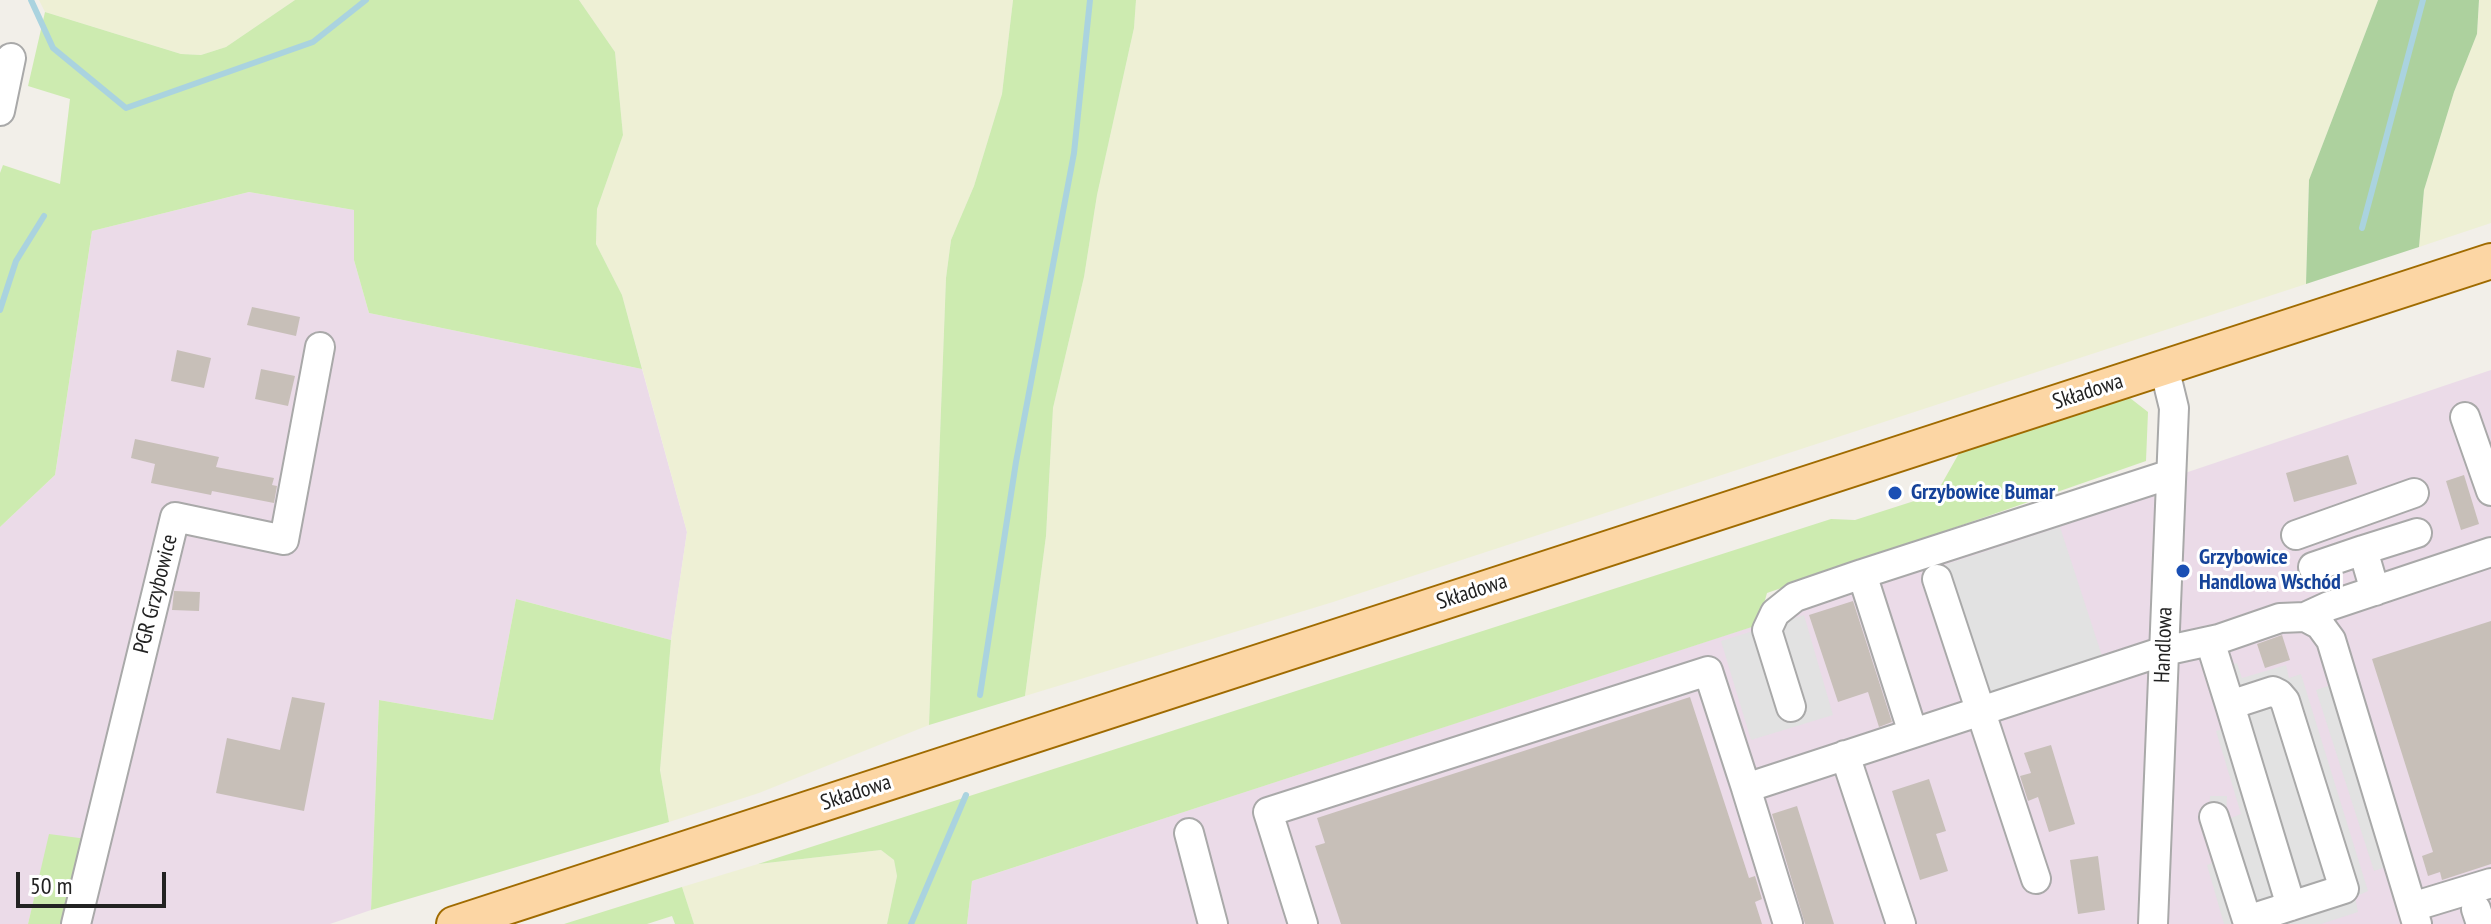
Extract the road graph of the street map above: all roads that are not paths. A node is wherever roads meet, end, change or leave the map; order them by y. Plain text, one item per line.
1 (11, 58) dead end
2 (0, 111) edge
3 (2491, 261) edge
4 (320, 347) dead end
5 (2164, 367) junction
6 (2465, 417) dead end
7 (2171, 474) junction
8 (2491, 491) edge
9 (2414, 493) dead end
10 (2323, 514) junction
11 (2417, 533) dead end
12 (2296, 535) dead end
13 (2491, 552) edge
14 (2338, 559) junction
15 (1862, 574) junction
16 (1937, 579) dead end
17 (2375, 591) junction
18 (2305, 617) junction
19 (2210, 641) junction
20 (2164, 651) junction
21 (2230, 705) junction
22 (1791, 707) dead end
23 (1982, 711) junction
24 (1913, 733) junction
25 (1845, 755) junction
26 (1746, 788) junction
27 (2214, 817) dead end
28 (1189, 833) dead end
29 (2036, 879) dead end
30 (2491, 883) edge
31 (2291, 906) junction
32 (2414, 916) edge
33 (495, 918) edge
34 (76, 924) edge
35 (454, 924) edge
36 (1213, 924) edge
37 (1303, 924) edge
38 (1788, 924) edge
39 (1901, 924) edge
40 (2153, 924) edge

1 - 2 street
3 - 5 main road, Składowa
4 - 34 street, PGR Grzybowice
5 - 7 street, Handlowa
5 - 33 main road, Składowa
6 - 8 street
7 - 15 street
7 - 20 street, Handlowa
9 - 10 street
10 - 12 street
10 - 14 street
11 - 14 street
13 - 17 street
14 - 17 street
15 - 22 street
15 - 24 street
16 - 23 street
17 - 18 street
18 - 19 street
18 - 32 street
19 - 20 street
19 - 21 street
20 - 23 street
20 - 40 street, Handlowa
21 - 31 street
21 - 31 street
23 - 24 street
23 - 29 street
24 - 25 street
25 - 26 street
25 - 39 street
26 - 37 street
26 - 38 street
27 - 31 street
28 - 36 street
30 - 32 street
33 - 35 main road, Składowa

